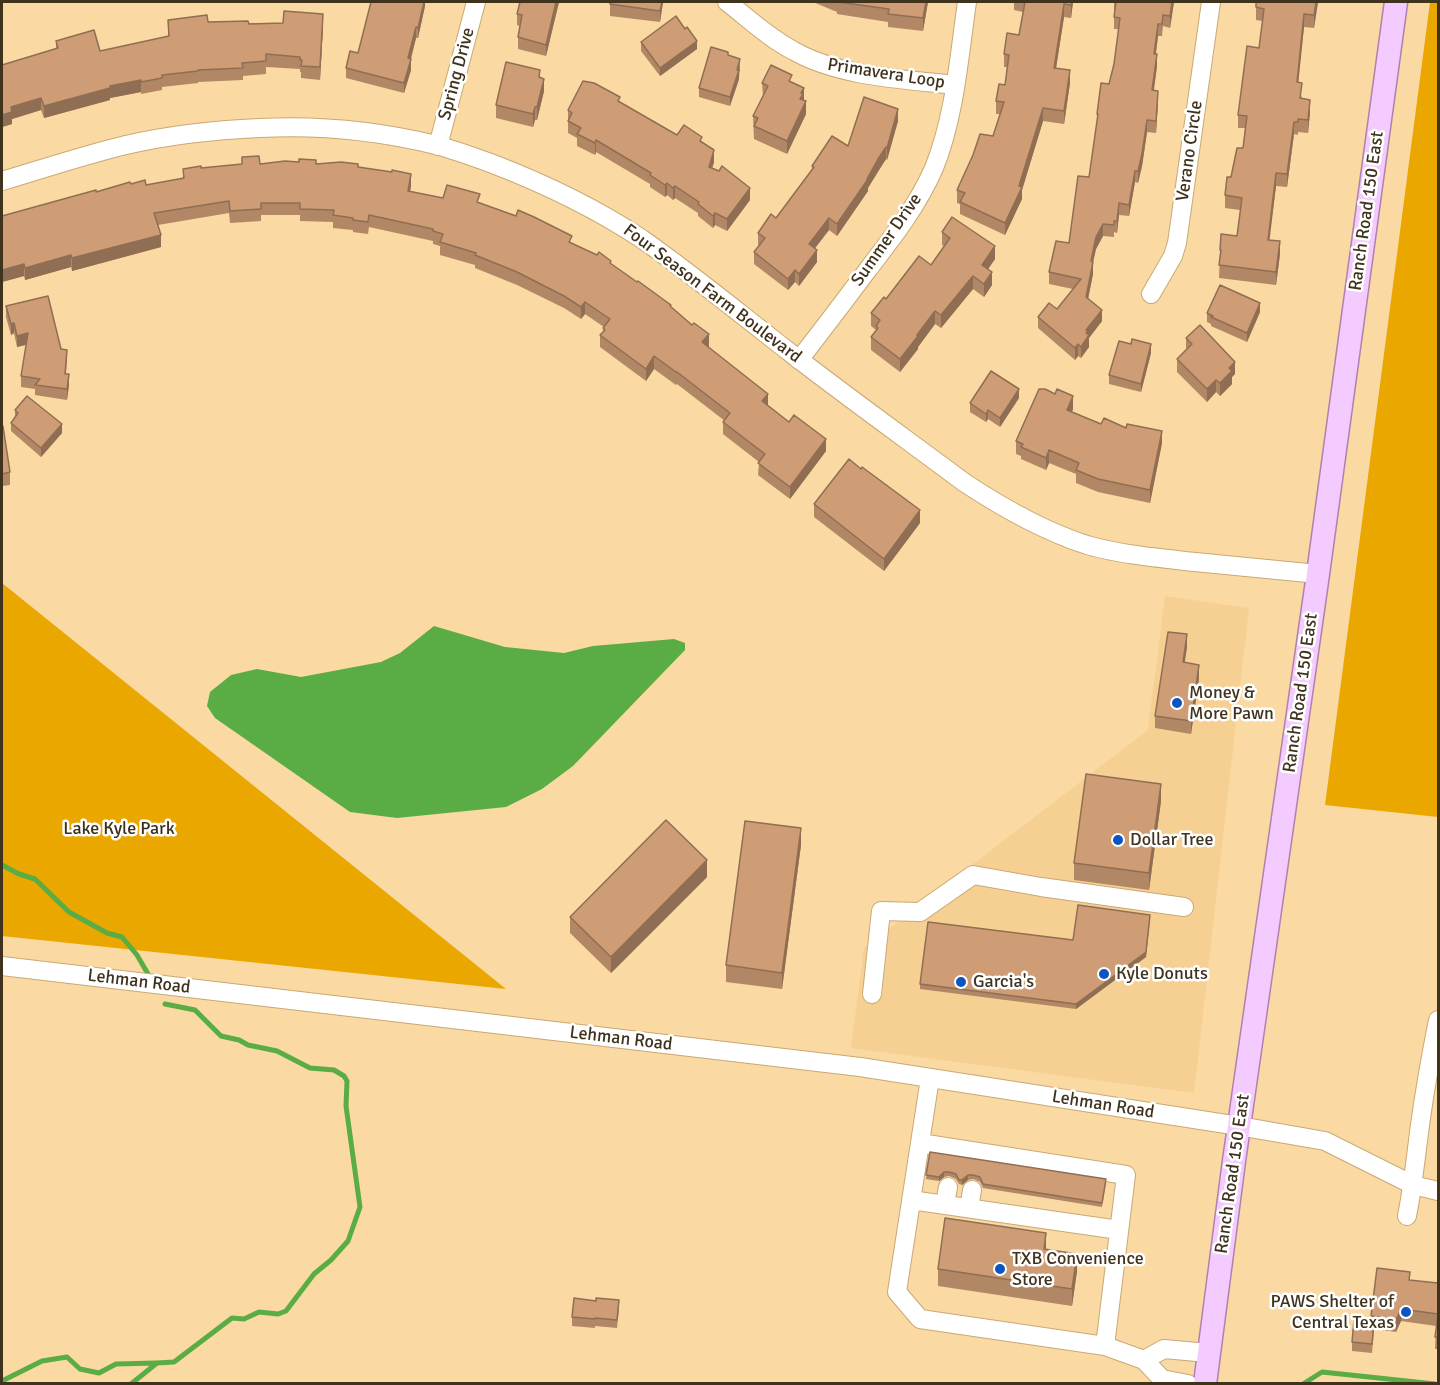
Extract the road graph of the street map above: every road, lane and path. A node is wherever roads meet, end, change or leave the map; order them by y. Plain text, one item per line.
1 (476, 2) edge
2 (727, 2) edge
3 (967, 2) edge
4 (1211, 2) edge
5 (1396, 2) edge
6 (955, 85) junction
7 (438, 146) junction
8 (2, 181) edge
9 (1151, 294) dead end
10 (799, 360) junction
11 (1318, 574) junction
12 (1184, 907) dead end
13 (2, 966) edge
14 (872, 994) dead end
15 (1438, 1020) edge
16 (930, 1078) junction
17 (1239, 1126) junction
18 (920, 1143) junction
19 (1413, 1185) junction
20 (972, 1190) dead end
21 (1438, 1191) edge
22 (912, 1200) junction
23 (969, 1209) junction
24 (1407, 1216) dead end
25 (1119, 1230) junction
26 (1105, 1346) junction
27 (1209, 1353) junction
28 (1144, 1360) junction
29 (1188, 1383) edge
30 (1205, 1383) edge

1 - 7 street, Spring Drive
2 - 6 street, Primavera Loop
3 - 6 street, Summer Drive
4 - 9 street, Verano Circle
5 - 11 main road, Ranch Road 150 East
6 - 10 street, Summer Drive
7 - 8 street, Four Season Farm Boulevard
7 - 10 street, Four Season Farm Boulevard
10 - 11 street, Four Season Farm Boulevard
11 - 17 main road, Ranch Road 150 East
12 - 14 street
13 - 16 street, Lehman Road
15 - 19 street
16 - 17 street, Lehman Road
16 - 18 street
17 - 19 street, Lehman Road
17 - 27 main road, Ranch Road 150 East
18 - 22 street
18 - 25 street
19 - 21 street, Lehman Road
19 - 24 street
20 - 23 street
22 - 23 street
22 - 26 street
23 - 25 street
25 - 26 street
26 - 28 street
27 - 28 street
27 - 30 main road, Ranch Road 150 East
28 - 29 street

